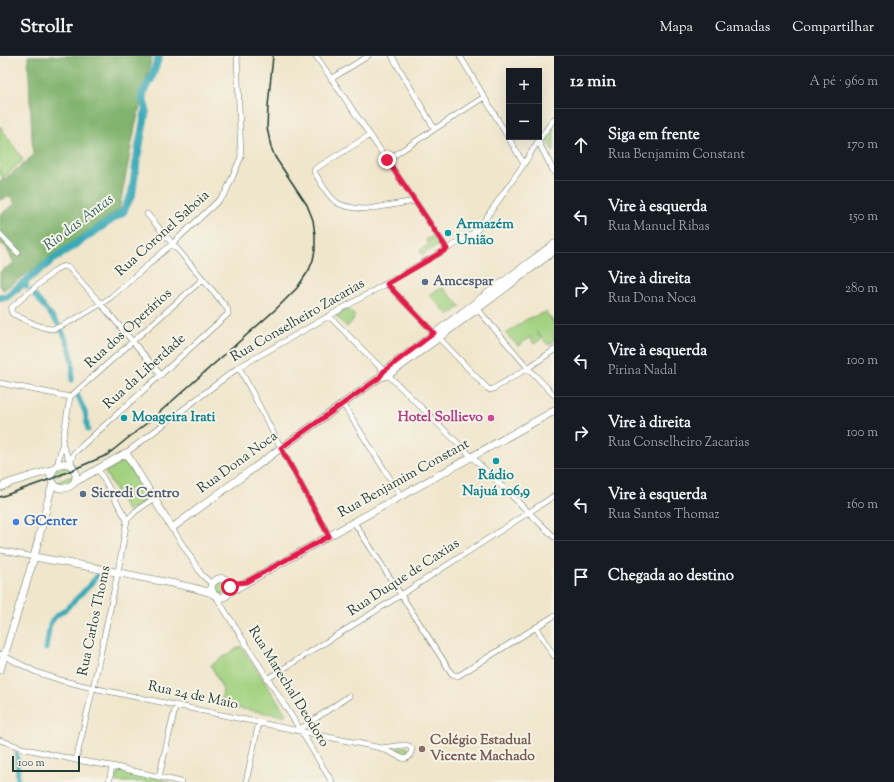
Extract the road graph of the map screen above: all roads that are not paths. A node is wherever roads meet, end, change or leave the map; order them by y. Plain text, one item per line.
1 (237, 56) edge
2 (316, 56) edge
3 (368, 56) edge
4 (392, 56) edge
5 (460, 56) edge
6 (331, 79) junction
7 (484, 97) junction
8 (554, 119) edge
9 (434, 128) junction
10 (370, 135) junction
11 (538, 141) junction
12 (387, 160) junction
13 (524, 164) junction
14 (554, 172) edge
15 (415, 201) junction
16 (147, 214) dead end
17 (0, 234) edge
18 (172, 244) junction
19 (554, 244) edge
20 (447, 249) junction
21 (554, 251) edge
22 (18, 253) dead end
23 (529, 266) junction
24 (203, 279) junction
25 (387, 284) junction
26 (101, 304) junction
27 (475, 307) junction
28 (329, 316) junction
29 (436, 336) junction
30 (133, 341) junction
31 (554, 350) edge
32 (239, 367) junction
33 (528, 368) junction
34 (386, 373) junction
35 (160, 375) junction
36 (0, 383) edge
37 (554, 395) edge
38 (70, 397) junction
39 (343, 404) junction
40 (554, 411) edge
41 (62, 445) junction
42 (281, 448) junction
43 (77, 450) junction
44 (126, 453) junction
45 (471, 457) junction
46 (72, 466) junction
47 (56, 467) junction
48 (98, 469) junction
49 (33, 475) junction
50 (52, 481) junction
51 (76, 482) junction
52 (0, 487) edge
53 (63, 489) junction
54 (401, 496) junction
55 (554, 496) edge
56 (49, 497) junction
57 (154, 500) junction
58 (529, 512) junction
59 (127, 520) junction
60 (354, 522) junction
61 (172, 528) junction
62 (329, 536) junction
63 (554, 536) edge
64 (0, 550) edge
65 (34, 556) junction
66 (118, 572) junction
67 (246, 582) junction
68 (229, 584) junction
69 (212, 590) junction
70 (226, 595) junction
71 (401, 595) junction
72 (222, 606) junction
73 (554, 616) edge
74 (536, 628) junction
75 (2, 655) edge
76 (554, 656) edge
77 (0, 670) edge
78 (267, 679) junction
79 (93, 688) junction
80 (348, 696) dead end
81 (176, 705) junction
82 (259, 722) junction
83 (301, 730) junction
84 (0, 740) edge
85 (382, 748) junction
86 (76, 760) junction
87 (112, 766) junction
88 (159, 777) junction
89 (109, 782) edge
90 (181, 782) edge
91 (246, 782) edge
92 (332, 782) edge

1 - 18 street, Rua Coronel Saboia
2 - 6 street
3 - 6 street
4 - 9 street
5 - 7 street
6 - 10 street
7 - 9 street
7 - 13 street
8 - 11 street, Rua Conselheiro Zacarias
9 - 12 street
10 - 12 street
10 - 15 street
11 - 13 street, Rua Conselheiro Zacarias
11 - 14 street
12 - 15 street
13 - 20 street, Rua Conselheiro Zacarias
15 - 20 street
16 - 18 street
17 - 22 street
18 - 24 street
18 - 26 street, Rua Coronel Saboia
19 - 23 main road, Rua Dona Noca
20 - 25 street, Rua Conselheiro Zacarias
21 - 23 main road, Rua Dona Noca
23 - 27 main road, Rua Dona Noca
24 - 30 street, Rua dos Operários
24 - 35 street, Rua da Liberdade
25 - 28 street, Rua Conselheiro Zacarias
25 - 29 street
26 - 26 street, Rua Coronel Saboia
26 - 30 street
27 - 29 main road, Rua Dona Noca
27 - 33 street
28 - 32 street, Rua Conselheiro Zacarias
28 - 34 street
29 - 33 street
29 - 34 main road, Rua Dona Noca
30 - 35 street
30 - 38 street, Rua dos Operários
31 - 33 street
32 - 42 street
32 - 44 street, Rua Conselheiro Zacarias
33 - 37 street
34 - 39 main road, Rua Dona Noca
34 - 45 street
35 - 43 street, Rua da Liberdade
36 - 38 street
38 - 41 street
39 - 42 main road, Rua Dona Noca
39 - 54 street
40 - 45 main road, Rua Benjamim Constant
41 - 43 street
41 - 46 street
41 - 47 street
42 - 61 main road, Rua Dona Noca
42 - 62 street
43 - 46 street
44 - 48 main road
44 - 57 main road, Rua Marechal Deodoro
45 - 54 main road, Rua Benjamim Constant
45 - 58 street
46 - 47 main road
46 - 48 main road
46 - 51 main road
47 - 49 main road
47 - 50 main road
48 - 51 main road
48 - 59 street
49 - 50 main road
49 - 52 main road
50 - 53 main road
50 - 56 main road
51 - 53 main road
53 - 56 main road
54 - 60 main road, Rua Benjamim Constant
55 - 58 street, Rua Duque de Caxias
56 - 65 main road
57 - 59 street
57 - 61 main road, Rua Marechal Deodoro
58 - 63 street
58 - 71 street, Rua Duque de Caxias
59 - 66 street, Rua Carlos Thoms
60 - 62 main road, Rua Benjamim Constant
60 - 71 street
61 - 69 street, Rua Marechal Deodoro
62 - 67 main road, Rua Benjamim Constant
64 - 65 street
65 - 66 main road
65 - 75 main road
66 - 69 main road
66 - 79 street, Rua Carlos Thoms
67 - 68 main road, Rua Benjamim Constant
67 - 70 main road, Rua Benjamim Constant
68 - 69 main road
68 - 70 main road
69 - 70 main road
69 - 72 street, Rua Marechal Deodoro
70 - 72 street
71 - 74 street
71 - 78 street, Rua Duque de Caxias
72 - 78 street, Rua Marechal Deodoro
73 - 74 street
74 - 76 street
75 - 77 main road
75 - 79 street, Rua 24 de Maio
78 - 83 street, Rua Marechal Deodoro
79 - 81 street, Rua 24 de Maio
79 - 86 street, Rua Carlos Thoms
80 - 83 street
81 - 82 street, Rua 24 de Maio
81 - 88 street
82 - 83 street, Rua 24 de Maio
82 - 91 street
83 - 85 street, Rua 24 de Maio
83 - 92 street, Rua Marechal Deodoro
84 - 86 street
85 - 85 street, Rua 24 de Maio
86 - 87 street
87 - 88 street
87 - 89 street
88 - 90 street

